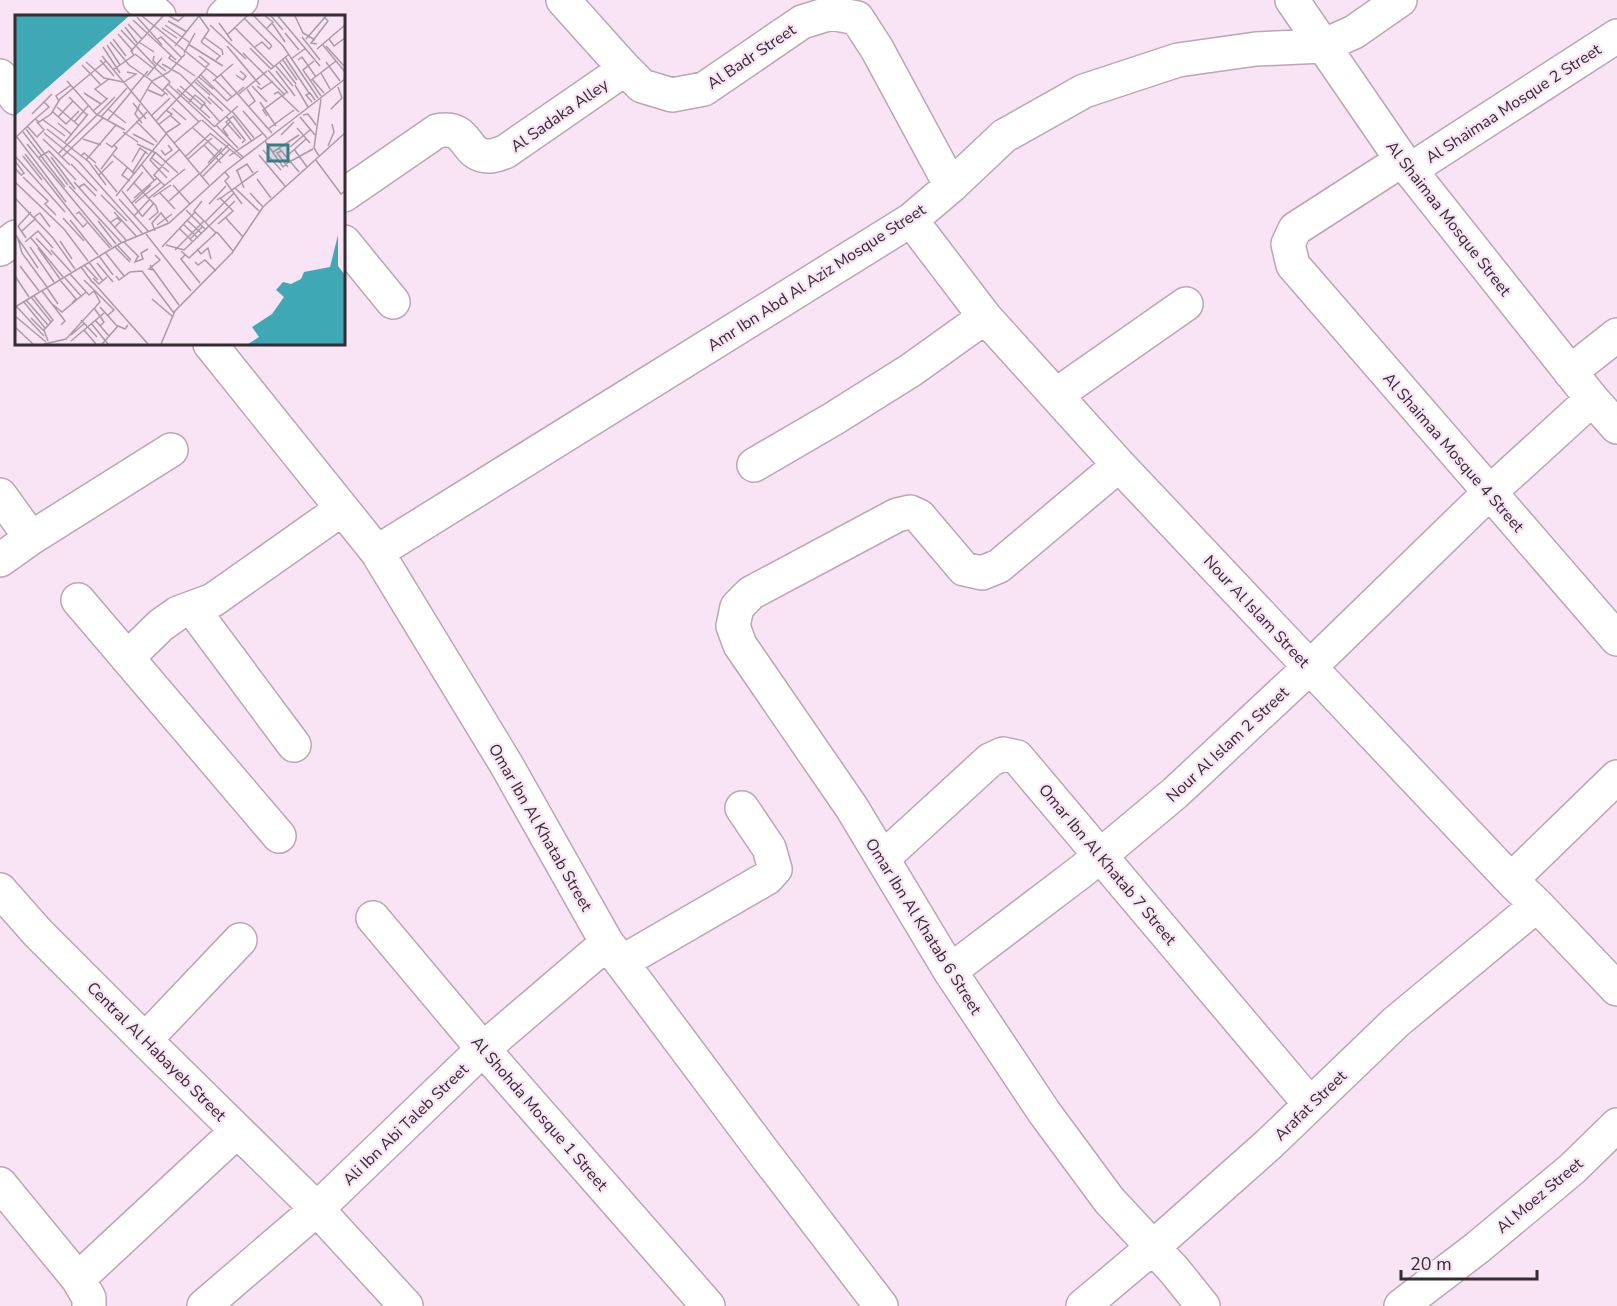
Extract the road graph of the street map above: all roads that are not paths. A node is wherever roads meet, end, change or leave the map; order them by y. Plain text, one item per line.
1 (140, 0) edge
2 (241, 0) edge
3 (563, 0) edge
4 (1292, 0) edge
5 (1400, 0) edge
6 (158, 15) edge
7 (225, 15) edge
8 (1617, 36) edge
9 (1323, 46) junction
10 (625, 69) junction
11 (0, 76) edge
12 (15, 97) edge
13 (1406, 165) junction
14 (951, 186) junction
15 (345, 194) edge
16 (911, 220) junction
17 (15, 238) edge
18 (345, 243) edge
19 (0, 249) edge
20 (1293, 265) joint
21 (393, 302) dead end
22 (1186, 304) dead end
23 (985, 316) junction
24 (1617, 335) edge
25 (211, 345) edge
26 (1570, 372) junction
27 (1056, 396) junction
28 (1592, 399) junction
29 (1617, 427) edge
30 (171, 450) dead end
31 (754, 465) dead end
32 (1119, 465) junction
33 (1489, 493) junction
34 (0, 495) edge
35 (342, 508) junction
36 (31, 538) junction
37 (377, 552) junction
38 (0, 560) edge
39 (78, 600) dead end
40 (192, 608) junction
41 (1617, 639) edge
42 (127, 658) junction
43 (1310, 667) junction
44 (294, 745) dead end
45 (1617, 777) edge
46 (742, 808) dead end
47 (279, 836) dead end
48 (1101, 855) junction
49 (883, 858) junction
50 (1511, 880) junction
51 (0, 890) edge
52 (1537, 905) junction
53 (373, 918) dead end
54 (240, 940) dead end
55 (614, 952) junction
56 (950, 971) junction
57 (1617, 989) edge
58 (145, 1040) junction
59 (483, 1049) junction
60 (1310, 1104) junction
61 (1617, 1125) edge
62 (237, 1131) junction
63 (0, 1184) edge
64 (317, 1209) junction
65 (1152, 1248) junction
66 (84, 1292) edge
67 (204, 1306) edge
68 (406, 1306) edge
69 (708, 1306) edge
70 (881, 1306) edge
71 (1083, 1306) edge
72 (1203, 1306) edge
73 (1401, 1306) edge

1 - 6 street
2 - 7 street
3 - 10 street, Al Badr Street
4 - 9 street, Al Shaimaa Mosque Street
5 - 9 street, Amr Ibn Abd Al Aziz Mosque Street
8 - 13 street, Al Shaimaa Mosque 2 Street
9 - 13 street, Al Shaimaa Mosque Street
9 - 14 street, Amr Ibn Abd Al Aziz Mosque Street
10 - 14 street, Al Badr Street
10 - 15 street, Al Sadaka Alley
11 - 12 street
13 - 20 street, Al Shaimaa Mosque 2 Street
13 - 26 street, Al Shaimaa Mosque Street
14 - 16 street, Amr Ibn Abd Al Aziz Mosque Street
16 - 23 street, Nour Al Islam Street
16 - 37 street, Amr Ibn Abd Al Aziz Mosque Street
17 - 19 street
18 - 21 street
20 - 33 street, Al Shaimaa Mosque 4 Street
22 - 27 street
23 - 27 street, Nour Al Islam Street
23 - 31 street
24 - 26 street
25 - 35 street, Omar Ibn Al Khatab Street
26 - 28 street, Al Shaimaa Mosque Street
27 - 32 street, Nour Al Islam Street
28 - 29 street, Al Shaimaa Mosque Street
28 - 33 street, Nour Al Islam 2 Street
30 - 36 street
32 - 43 street, Nour Al Islam Street
32 - 49 street, Omar Ibn Al Khatab 6 Street
33 - 41 street, Al Shaimaa Mosque 4 Street
33 - 43 street, Nour Al Islam 2 Street
34 - 36 street
35 - 37 street, Omar Ibn Al Khatab Street
35 - 40 street
36 - 38 street
37 - 55 street, Omar Ibn Al Khatab Street
39 - 42 street
40 - 42 street
40 - 44 street
42 - 47 street
43 - 48 street, Nour Al Islam 2 Street
43 - 50 street, Nour Al Islam Street
45 - 50 street
46 - 55 street, Ali Ibn Abi Taleb Street
48 - 49 street, Omar Ibn Al Khatab 7 Street
48 - 56 street, Nour Al Islam 2 Street
48 - 60 street, Omar Ibn Al Khatab 7 Street
49 - 56 street, Omar Ibn Al Khatab 6 Street
50 - 52 street, Nour Al Islam Street
51 - 58 street, Central Al Habayeb Street
52 - 57 street, Nour Al Islam Street
52 - 60 street, Arafat Street
53 - 59 street, Al Shohda Mosque 1 Street
54 - 58 street
55 - 59 street, Ali Ibn Abi Taleb Street
55 - 70 street, Omar Ibn Al Khatab Street
56 - 65 street, Omar Ibn Al Khatab 6 Street
58 - 62 street, Central Al Habayeb Street
59 - 64 street, Ali Ibn Abi Taleb Street
59 - 69 street, Al Shohda Mosque 1 Street
60 - 65 street, Arafat Street
61 - 73 street, Al Moez Street
62 - 64 street, Central Al Habayeb Street
62 - 66 street
63 - 66 street
64 - 67 street, Ali Ibn Abi Taleb Street
64 - 68 street, Central Al Habayeb Street
65 - 71 street, Arafat Street
65 - 72 street, Omar Ibn Al Khatab 6 Street

